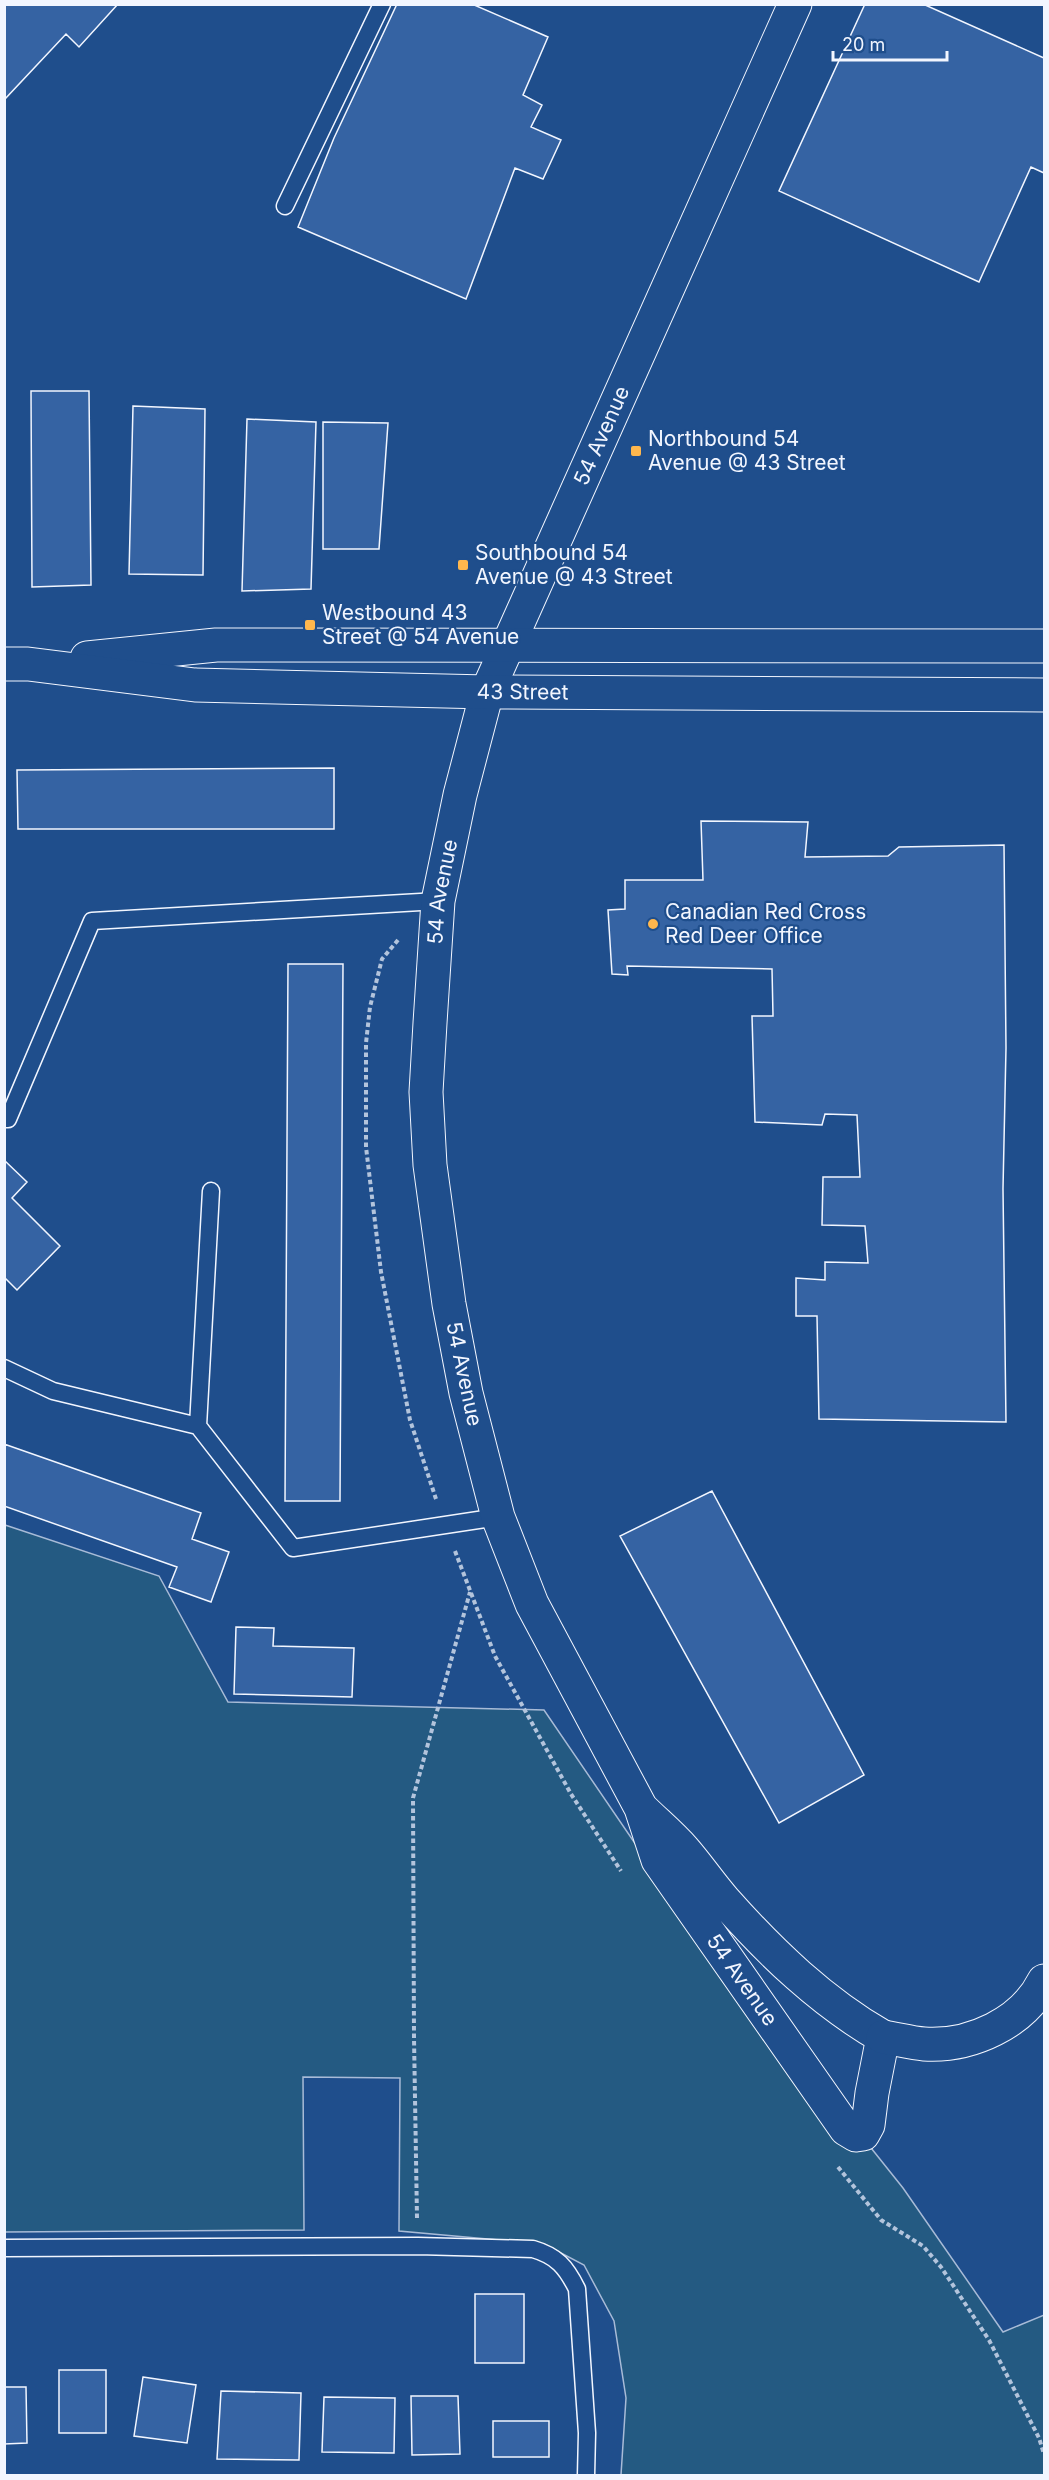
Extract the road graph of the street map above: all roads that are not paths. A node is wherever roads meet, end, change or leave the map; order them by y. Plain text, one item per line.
1 (382, 4) edge
2 (795, 4) edge
3 (285, 206) dead end
4 (1044, 624) edge
5 (508, 645) junction
6 (966, 646) junction
7 (1044, 646) edge
8 (16, 664) edge
9 (487, 692) junction
10 (1044, 695) edge
11 (438, 901) junction
12 (4, 1119) edge
13 (211, 1191) dead end
14 (4, 1368) edge
15 (198, 1426) junction
16 (498, 1517) junction
17 (641, 1808) junction
18 (1044, 1981) edge
19 (883, 2037) junction
20 (4, 2248) edge
21 (586, 2475) edge

1 - 3 lane
2 - 5 street, 54 Avenue
4 - 6 street
5 - 6 street
5 - 8 street
5 - 9 street, 54 Avenue
6 - 7 street
8 - 9 street, 43 Street
9 - 10 street, 43 Street
9 - 11 street, 54 Avenue
11 - 12 lane
11 - 16 street, 54 Avenue
13 - 15 lane
14 - 15 lane
15 - 16 lane
16 - 17 street, 54 Avenue
17 - 19 street, 54 Avenue
17 - 19 street, 54 Avenue
18 - 19 street
20 - 21 lane

